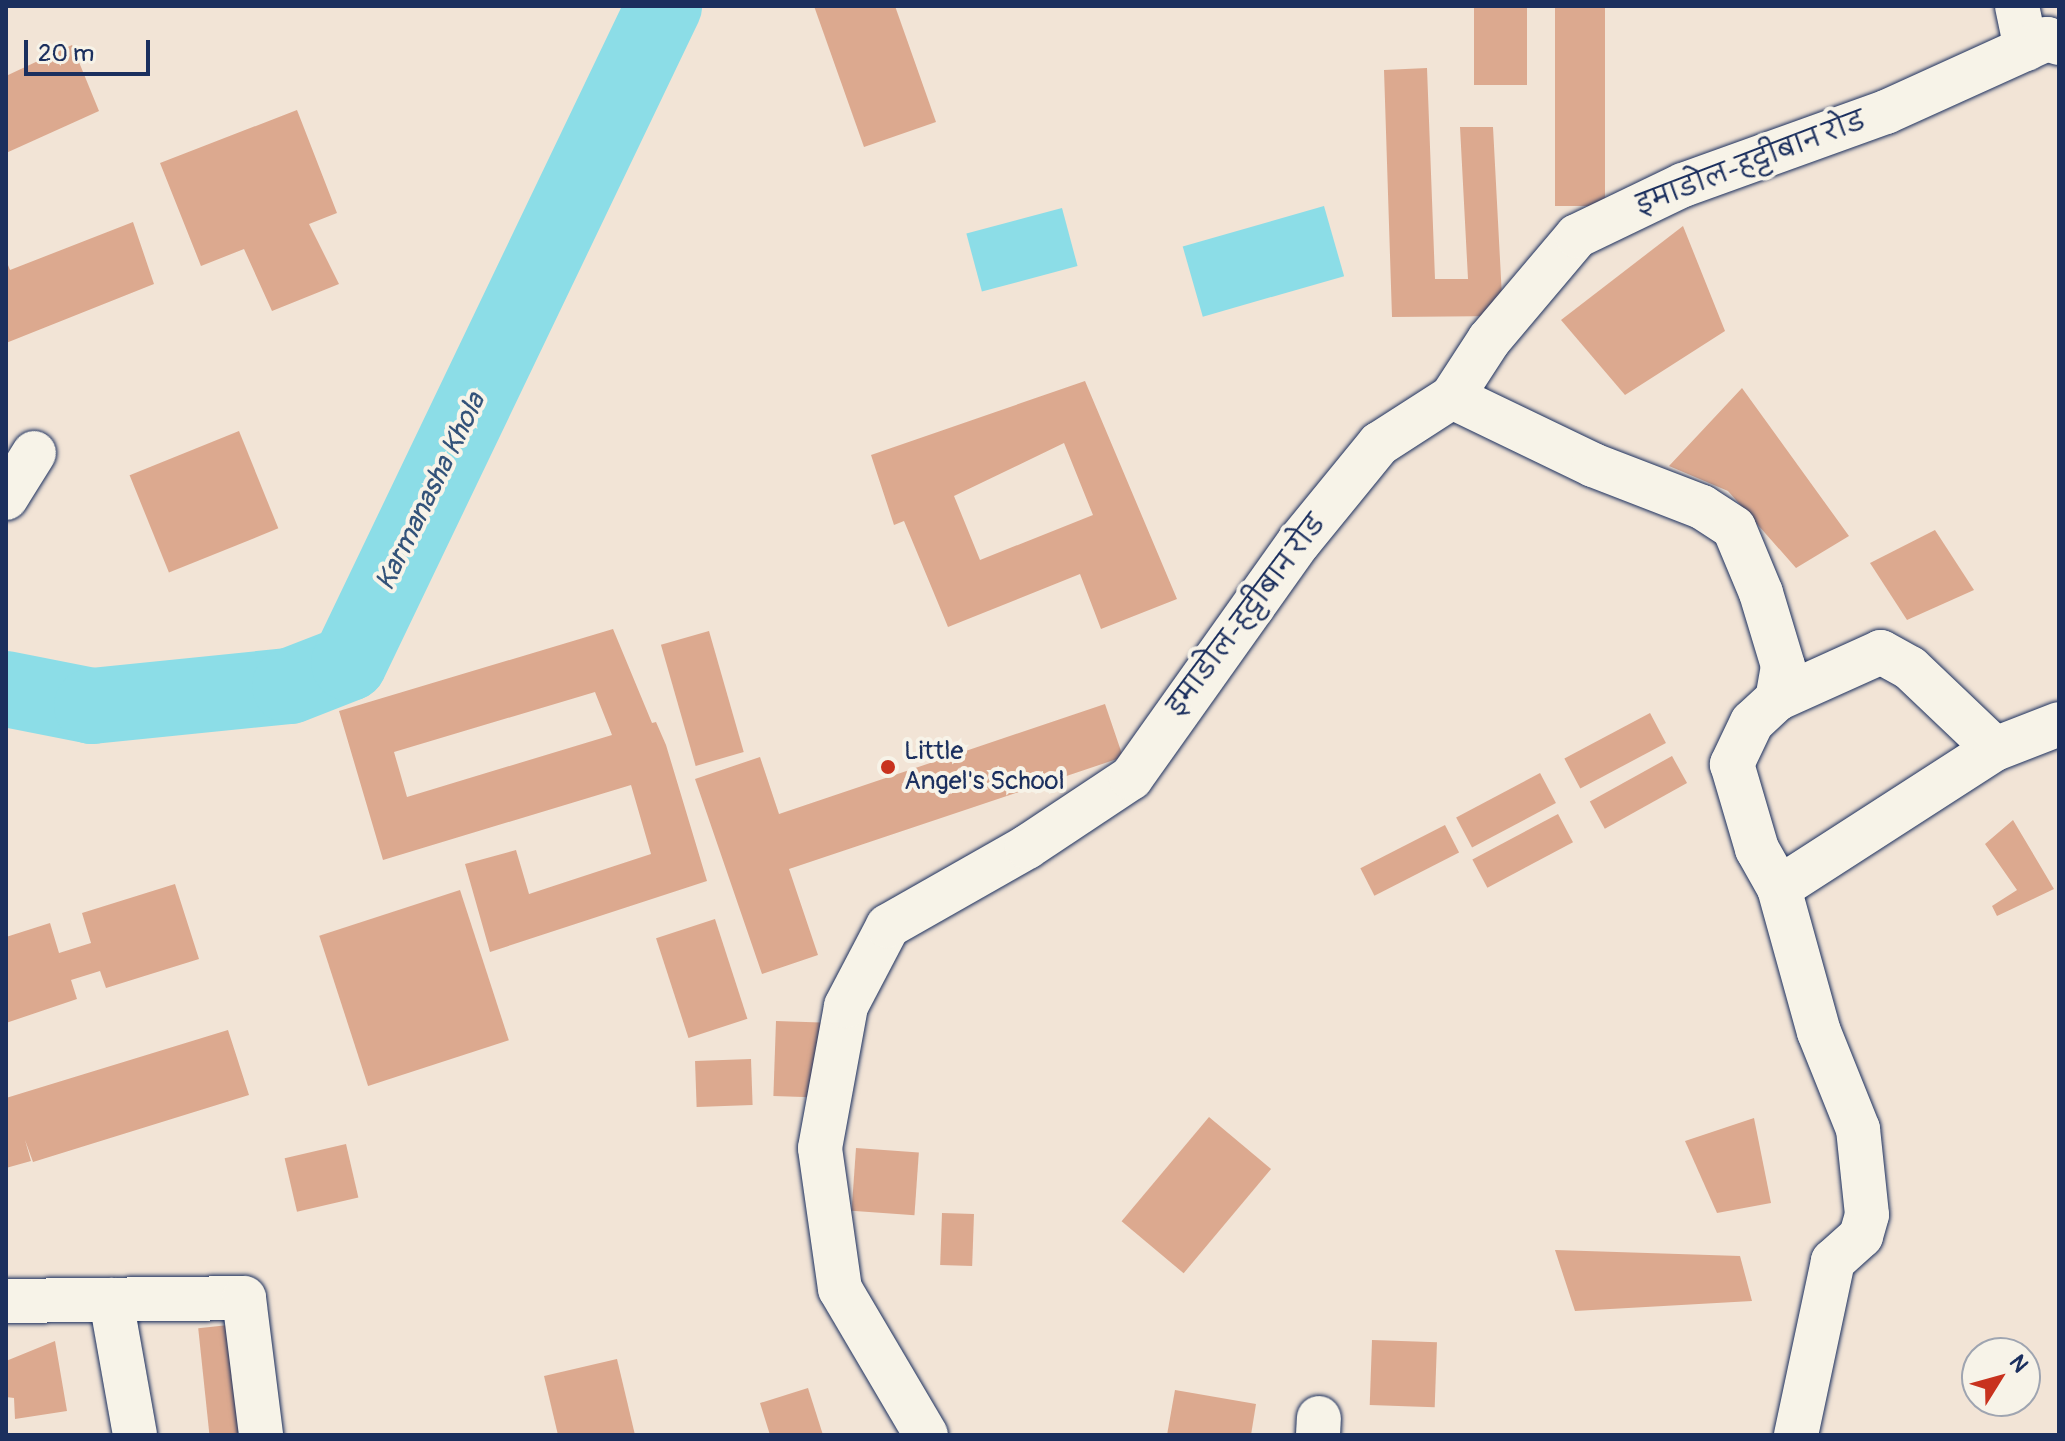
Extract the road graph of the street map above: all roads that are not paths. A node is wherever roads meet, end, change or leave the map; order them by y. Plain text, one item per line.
1 (2017, 6) edge
2 (2048, 41) edge
3 (1452, 397) junction
4 (34, 453) dead end
5 (6, 498) edge
6 (1777, 699) junction
7 (2059, 724) edge
8 (1995, 749) junction
9 (1779, 888) junction
10 (111, 1300) junction
11 (6, 1301) edge
12 (135, 1435) edge
13 (261, 1435) edge
14 (926, 1435) edge
15 (1796, 1435) edge

1 - 2 street
2 - 3 street, इमाडोल-हट्टीबान रोड
3 - 6 street
3 - 14 street, इमाडोल-हट्टीबान रोड
4 - 5 street
6 - 8 street
6 - 9 street
7 - 8 street
8 - 9 street
9 - 15 street
10 - 11 street
10 - 12 street
10 - 13 street

